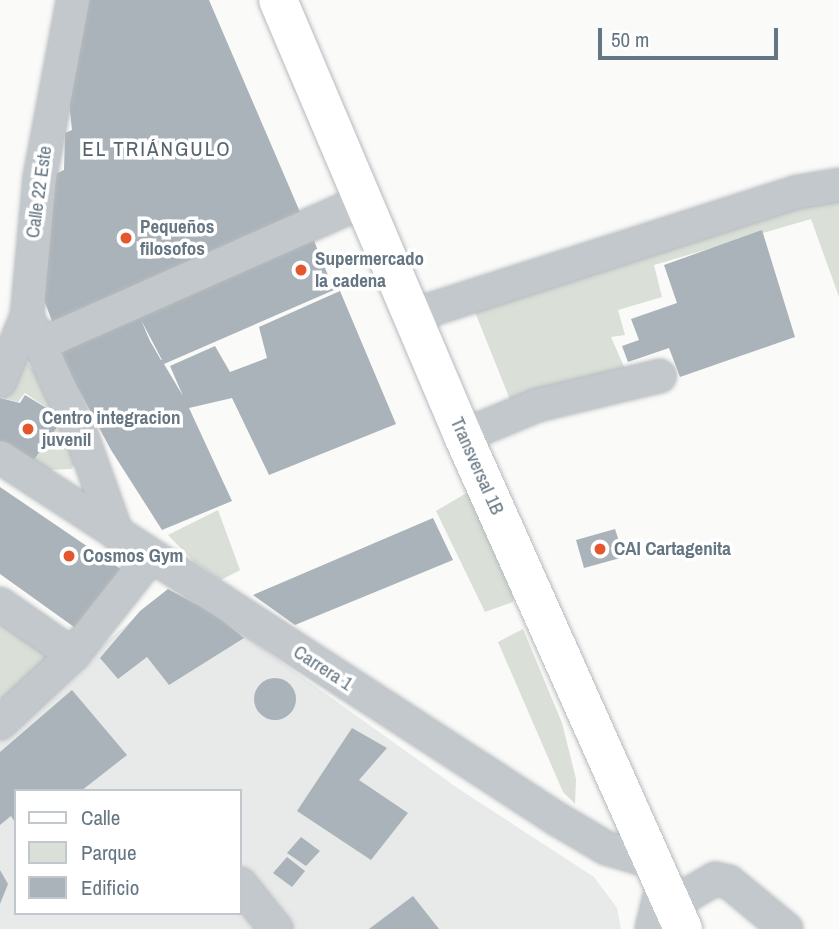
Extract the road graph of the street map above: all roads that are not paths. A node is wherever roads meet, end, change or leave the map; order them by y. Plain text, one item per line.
1 (73, 0) edge
2 (278, 0) edge
3 (839, 186) edge
4 (361, 202) junction
5 (411, 316) junction
6 (34, 330) junction
7 (660, 376) dead end
8 (0, 381) edge
9 (463, 436) junction
10 (0, 457) edge
11 (117, 534) junction
12 (151, 556) junction
13 (0, 604) edge
14 (73, 655) junction
15 (0, 723) edge
16 (242, 887) edge
17 (665, 901) edge
18 (275, 929) edge
19 (786, 929) edge

1 - 6 street, Calle 22 Este
2 - 4 main road, Transversal 1B
3 - 5 street
4 - 5 main road, Transversal 1B
4 - 6 street
5 - 9 main road, Transversal 1B
6 - 8 street, Calle 22 Este
6 - 11 street
7 - 9 street
9 - 17 main road, Transversal 1B
10 - 11 street, Carrera 1
11 - 12 street, Carrera 1
12 - 14 street
12 - 17 street, Carrera 1
13 - 14 street
14 - 15 street
16 - 18 street
17 - 19 street

